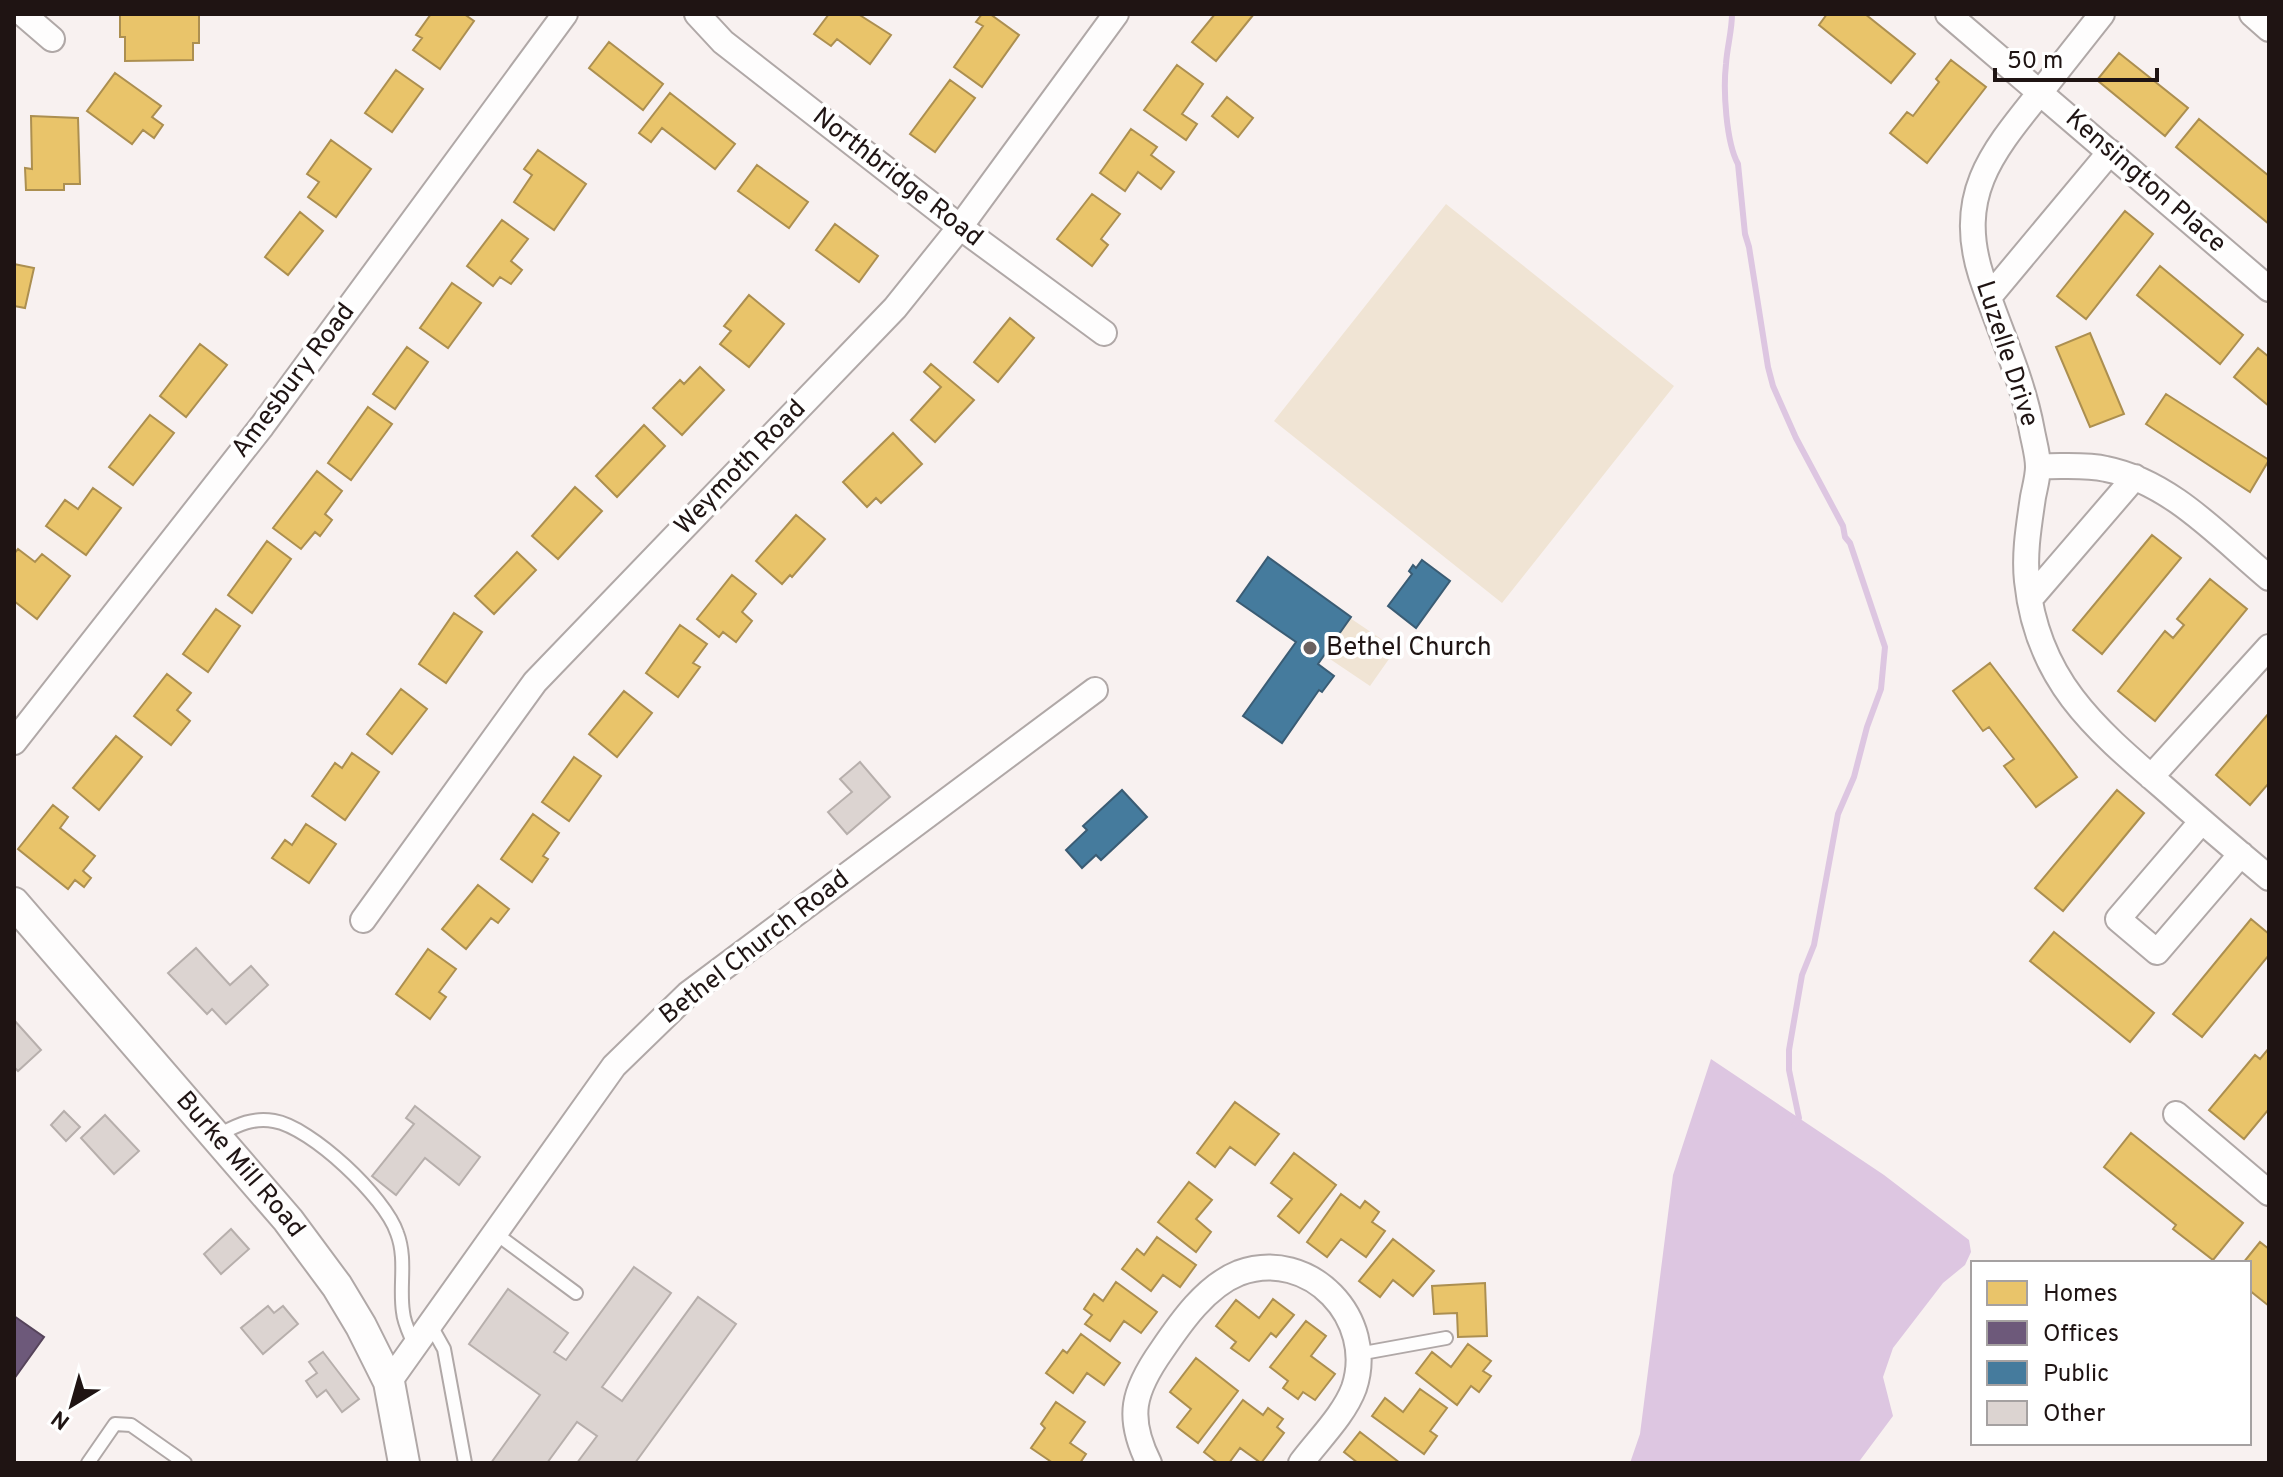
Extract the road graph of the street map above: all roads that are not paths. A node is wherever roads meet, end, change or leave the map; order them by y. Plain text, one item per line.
1 (23, 14) edge
2 (565, 14) edge
3 (697, 14) edge
4 (1116, 14) edge
5 (1948, 14) edge
6 (2102, 14) edge
7 (2252, 14) edge
8 (2269, 29) edge
9 (52, 39) dead end
10 (2041, 92) junction
11 (2110, 152) junction
12 (960, 227) junction
13 (2269, 289) edge
14 (1989, 297) junction
15 (1104, 333) dead end
16 (2038, 466) junction
17 (2135, 477) junction
18 (2269, 578) edge
19 (2030, 599) junction
20 (2269, 647) edge
21 (1095, 690) dead end
22 (14, 742) edge
23 (2151, 777) junction
24 (2202, 821) junction
25 (2241, 854) junction
26 (2269, 878) edge
27 (14, 903) edge
28 (363, 920) dead end
29 (2176, 1114) dead end
30 (215, 1136) junction
31 (2266, 1183) edge
32 (495, 1233) junction
33 (576, 1293) dead end
34 (430, 1324) junction
35 (1446, 1338) dead end
36 (415, 1347) junction
37 (1358, 1354) junction
38 (389, 1382) junction
39 (94, 1461) edge
40 (185, 1463) edge
41 (404, 1463) edge
42 (465, 1463) edge
43 (1149, 1463) edge
44 (1301, 1463) edge

1 - 9 street
2 - 22 street, Amesbury Road
3 - 12 street, Northbridge Road
4 - 12 street, Weymoth Road
5 - 10 street, Kensington Place
6 - 10 street, Luzelle Drive
7 - 8 street
10 - 11 street, Kensington Place
10 - 14 street, Luzelle Drive
11 - 13 street, Kensington Place
11 - 14 street
12 - 15 street, Northbridge Road
12 - 28 street, Weymoth Road
14 - 16 street, Luzelle Drive
16 - 17 street
16 - 19 street, Luzelle Drive
17 - 18 street
17 - 19 street
19 - 23 street, Luzelle Drive
20 - 23 street
21 - 32 street, Bethel Church Road
23 - 24 street, Luzelle Drive
24 - 25 street, Luzelle Drive
24 - 25 street
25 - 26 street, Luzelle Drive
27 - 30 street, Burke Mill Road
29 - 31 street
30 - 36 lane
30 - 38 street, Burke Mill Road
32 - 33 lane
32 - 34 street, Bethel Church Road
34 - 36 street, Bethel Church Road
34 - 42 lane
35 - 37 lane
36 - 38 street, Bethel Church Road
37 - 43 street
37 - 44 street
38 - 41 street, Burke Mill Road
39 - 40 lane

